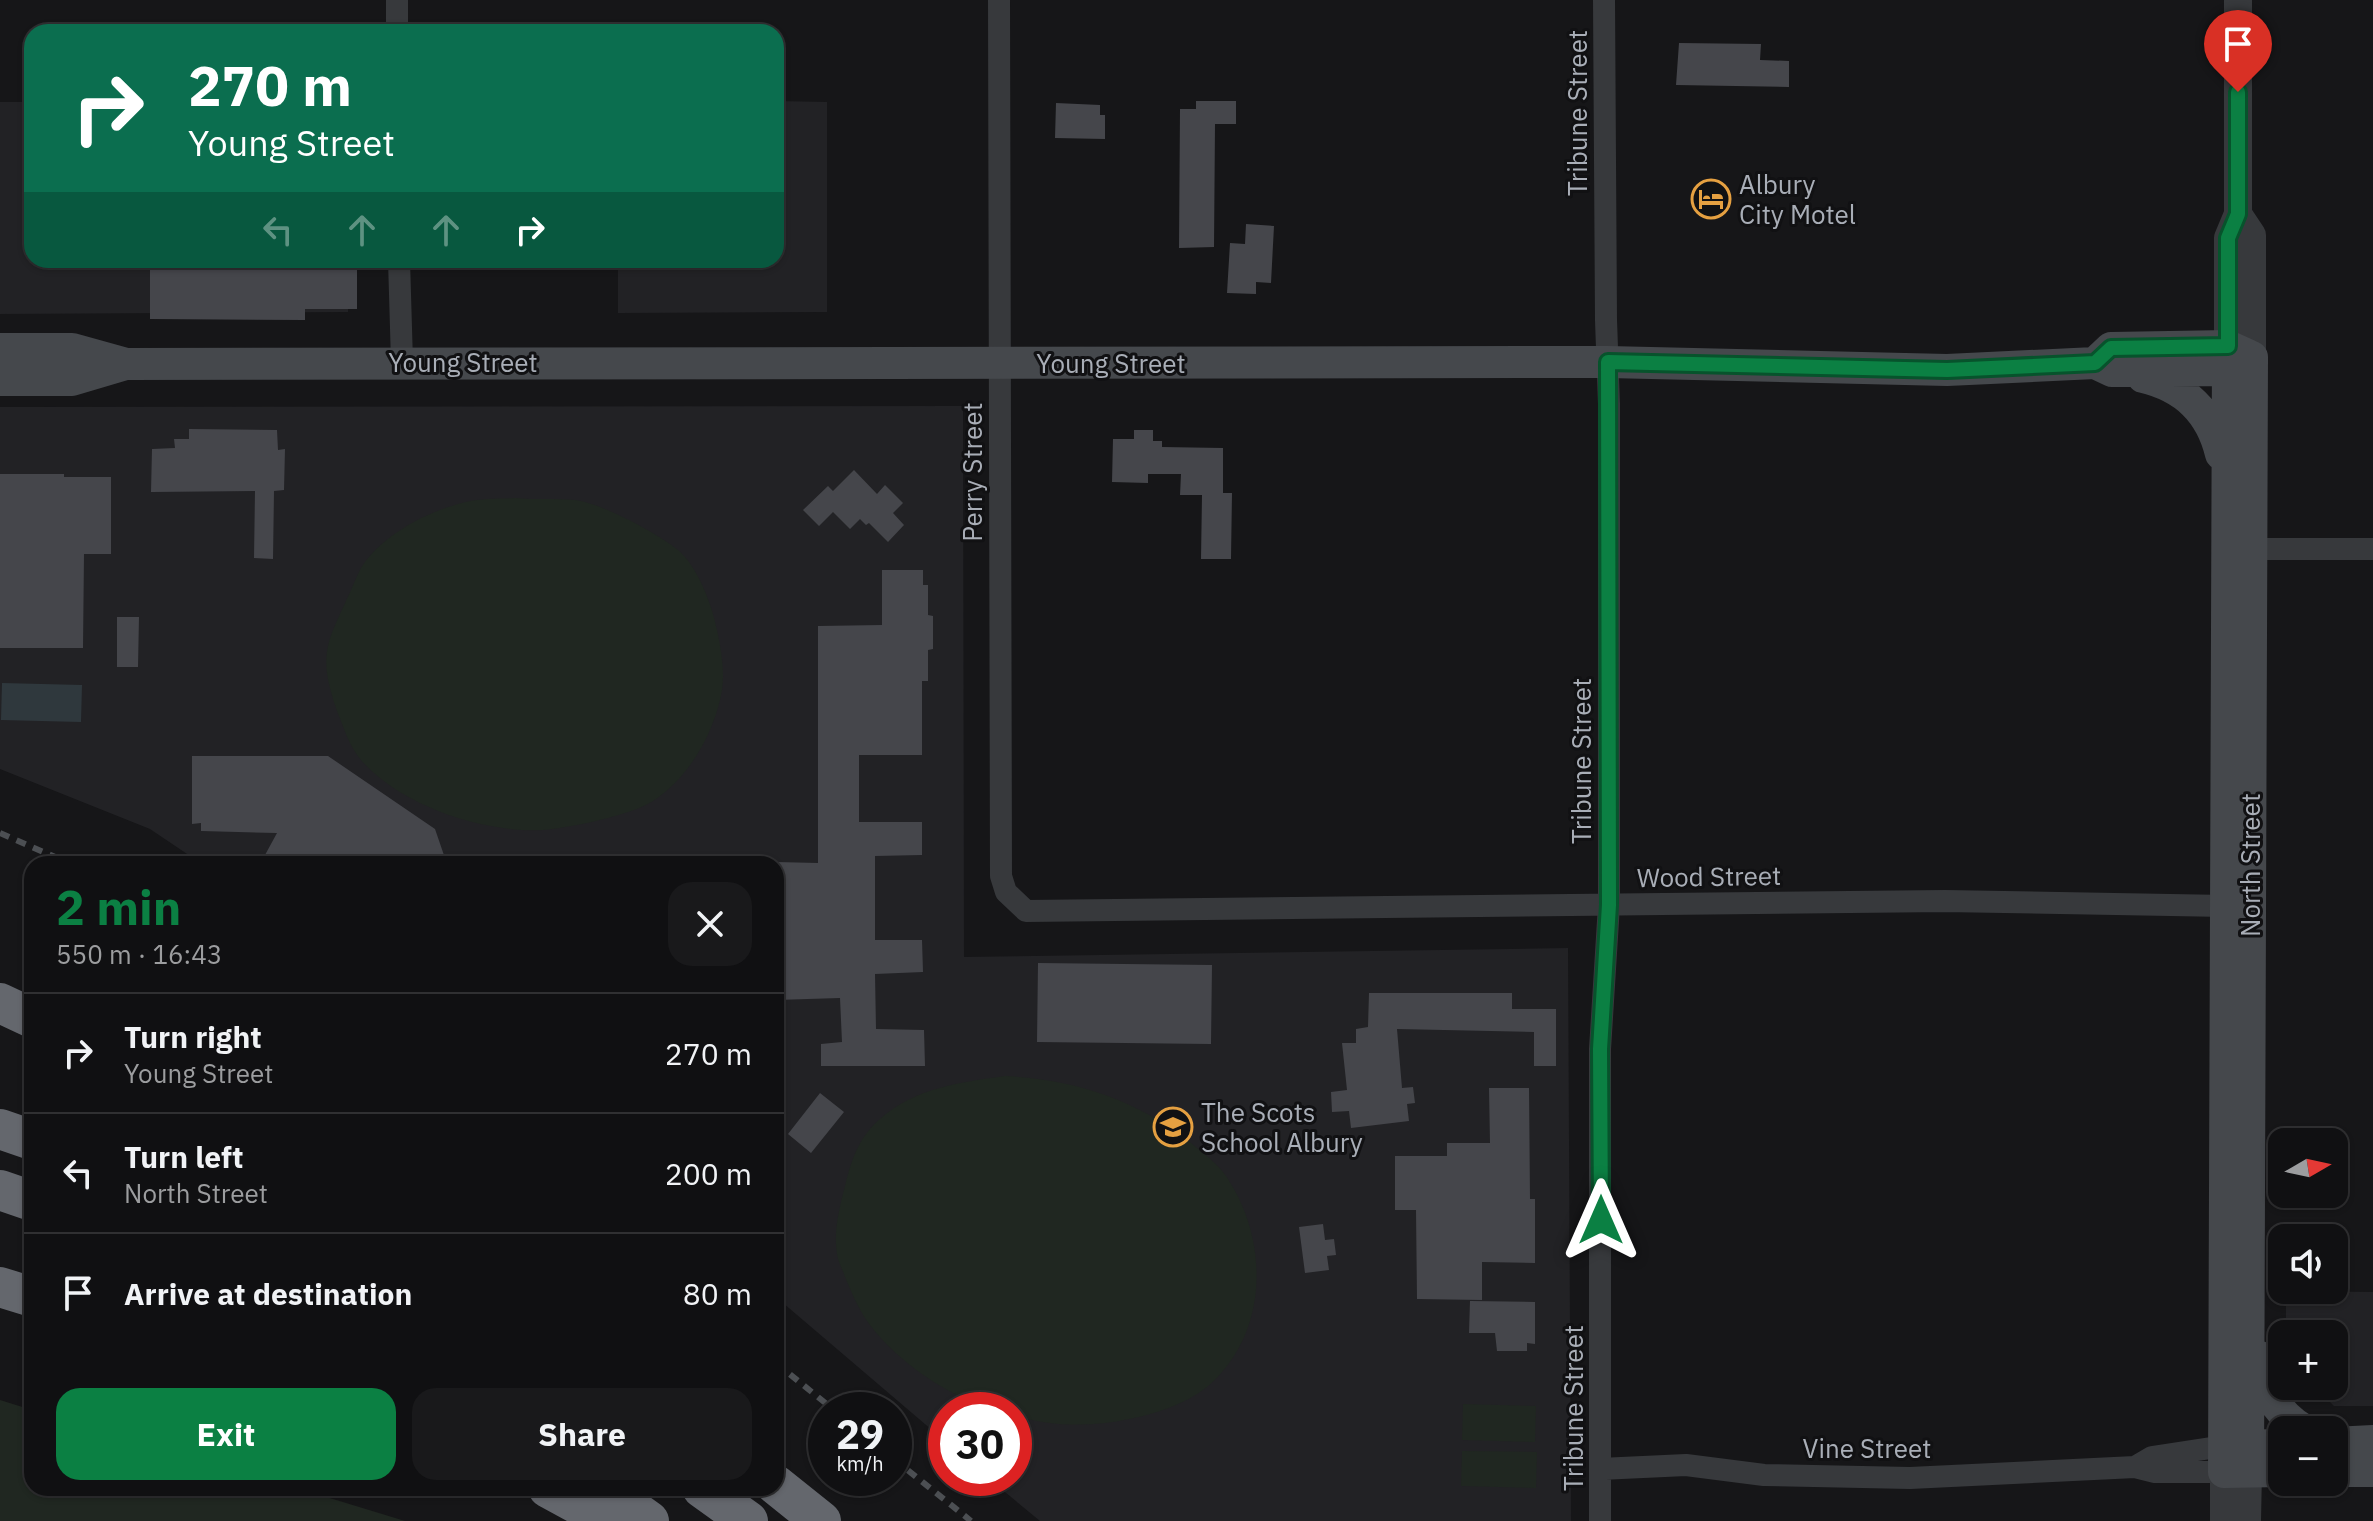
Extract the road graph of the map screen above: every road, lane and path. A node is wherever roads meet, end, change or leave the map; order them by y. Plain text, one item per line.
1 (397, 0) edge
2 (999, 0) edge
3 (1604, 0) edge
4 (2238, 0) edge
5 (397, 24) edge
6 (399, 268) edge
7 (0, 349) edge
8 (2236, 357) junction
9 (402, 362) junction
10 (1608, 362) junction
11 (1001, 363) junction
12 (126, 364) junction
13 (2104, 367) junction
14 (0, 380) edge
15 (2227, 484) junction
16 (2252, 549) junction
17 (2373, 549) edge
18 (1609, 905) junction
19 (2226, 906) junction
20 (1049, 913) joint
21 (0, 1003) edge
22 (24, 1014) edge
23 (0, 1129) edge
24 (24, 1137) edge
25 (0, 1190) edge
26 (24, 1198) edge
27 (2250, 1281) junction
28 (0, 1287) edge
29 (24, 1294) edge
30 (2284, 1416) edge
31 (2268, 1449) edge
32 (2236, 1458) junction
33 (2268, 1467) edge
34 (1600, 1469) junction
35 (2348, 1471) edge
36 (2373, 1471) edge
37 (784, 1491) edge
38 (563, 1496) edge
39 (614, 1496) edge
40 (713, 1496) edge
41 (609, 1521) edge
42 (649, 1521) edge
43 (748, 1521) edge
44 (821, 1521) edge
45 (1600, 1521) edge
46 (2224, 1521) edge
47 (2247, 1521) edge

1 - 5 street
2 - 11 street, Perry Street
3 - 10 street, Tribune Street
4 - 8 street, North Street
6 - 9 street
7 - 12 main road, Young Street
8 - 13 main road, Young Street
8 - 15 main road, North Street
8 - 16 main road, North Street
9 - 11 main road, Young Street
9 - 12 main road, Young Street
10 - 11 main road, Young Street
10 - 13 main road, Young Street
10 - 18 street, Tribune Street
11 - 20 street, Perry Street
12 - 14 main road, Young Street
13 - 15 main road
15 - 19 main road, North Street
16 - 17 street
16 - 27 main road, North Street
18 - 19 street, Wood Street
18 - 20 street, Wood Street
18 - 34 street, Tribune Street
19 - 32 main road, North Street
21 - 22 highway
23 - 24 highway
25 - 26 highway
27 - 30 main road
27 - 32 main road, North Street
28 - 29 highway
31 - 32 main road
32 - 33 main road
32 - 34 street, Vine Street
32 - 46 street, North Street
32 - 47 street, North Street
34 - 45 street, Tribune Street
35 - 36 main road
37 - 44 highway
38 - 41 highway
39 - 42 highway
40 - 43 highway

